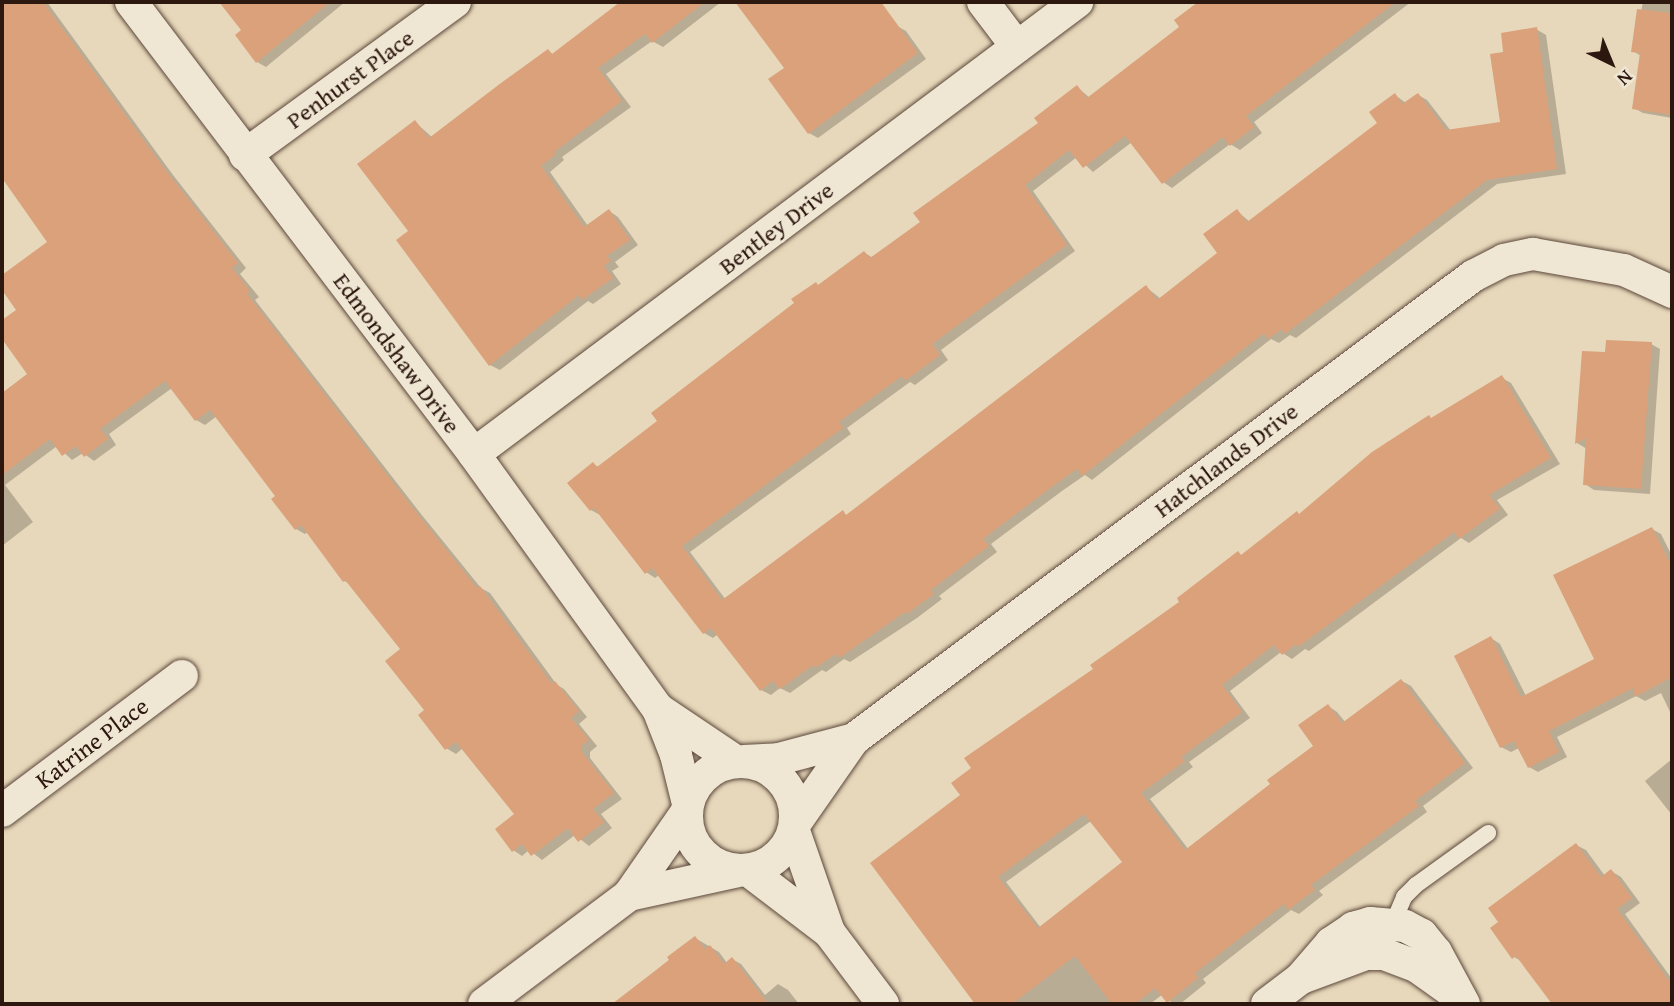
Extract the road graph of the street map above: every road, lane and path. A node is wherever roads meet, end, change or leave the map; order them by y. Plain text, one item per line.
1 (131, 2) edge
2 (455, 2) edge
3 (983, 2) edge
4 (1077, 2) edge
5 (1017, 47) junction
6 (245, 155) junction
7 (1672, 264) edge
8 (1624, 270) junction
9 (1672, 292) edge
10 (474, 454) junction
11 (182, 676) dead end
12 (658, 709) junction
13 (854, 739) junction
14 (741, 762) junction
15 (687, 808) junction
16 (2, 811) edge
17 (795, 827) junction
18 (1488, 832) dead end
19 (743, 871) junction
20 (629, 895) junction
21 (1393, 923) junction
22 (829, 932) junction
23 (1384, 954) junction
24 (1301, 978) junction
25 (1461, 1000) edge
26 (484, 1004) edge
27 (883, 1004) edge
28 (1266, 1004) edge

1 - 6 street, Edmondshaw Drive
2 - 6 street, Penhurst Place
3 - 5 street
4 - 5 street, Bentley Drive
5 - 10 street, Bentley Drive
6 - 10 street, Edmondshaw Drive
7 - 8 street, Hatchlands Drive
8 - 9 street, Hatchlands Drive
8 - 13 street, Hatchlands Drive
10 - 12 street, Edmondshaw Drive
11 - 16 street, Katrine Place
12 - 14 street, Edmondshaw Drive
12 - 15 street, Edmondshaw Drive
13 - 14 street, Hatchlands Drive
13 - 17 street, Hatchlands Drive
14 - 15 street
14 - 17 street
15 - 19 street
15 - 20 street
17 - 19 street
17 - 22 street
18 - 21 lane
19 - 20 street
19 - 22 street
20 - 26 street
21 - 23 lane
21 - 24 street
21 - 25 street
22 - 27 street
23 - 24 street
23 - 25 street
24 - 28 street

